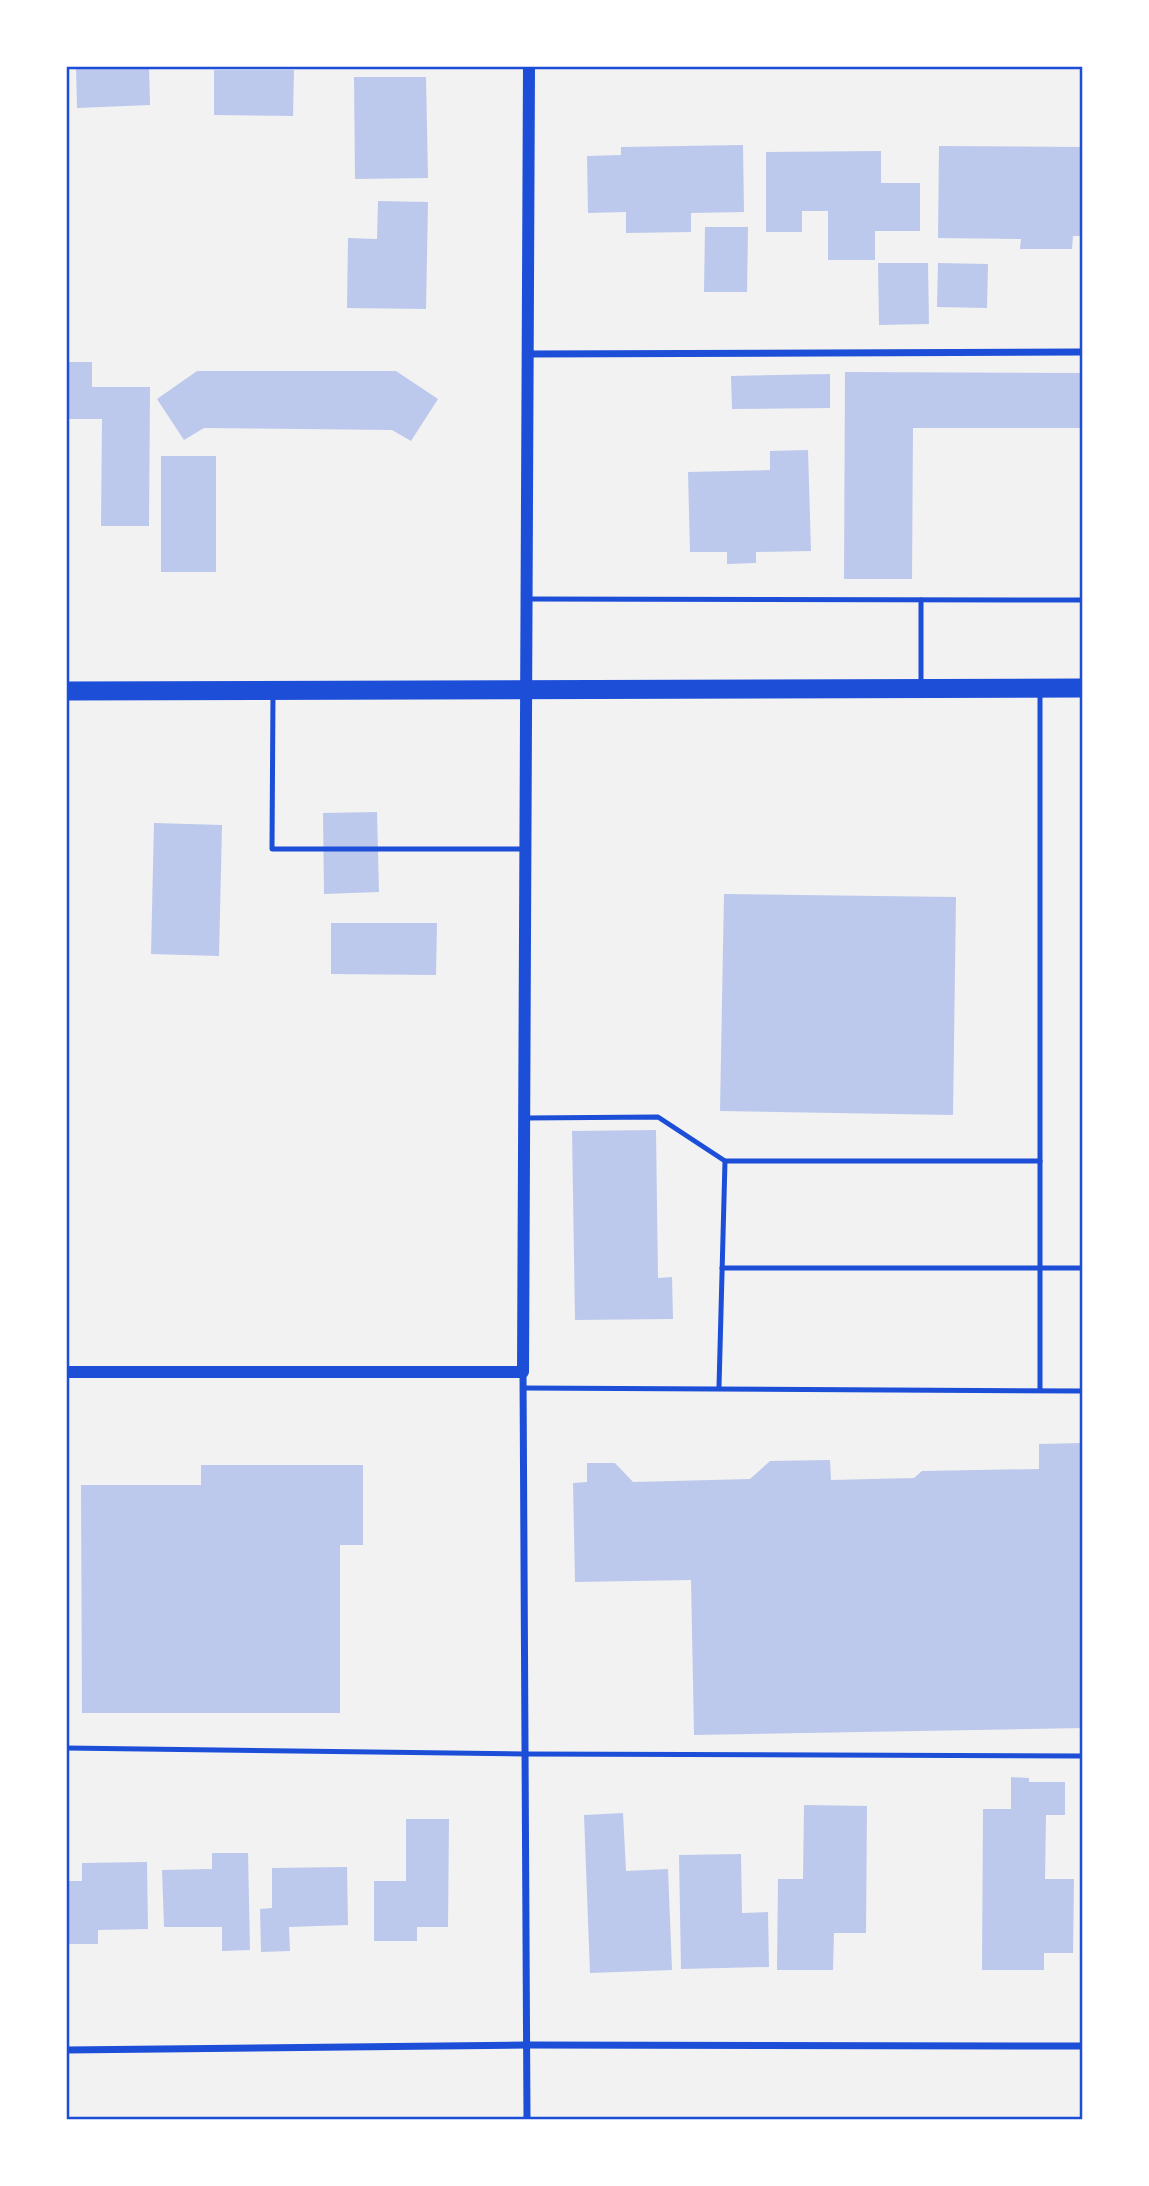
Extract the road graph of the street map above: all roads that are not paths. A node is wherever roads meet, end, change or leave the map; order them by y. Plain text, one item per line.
1 (529, 66) edge
2 (1083, 352) edge
3 (528, 354) junction
4 (528, 599) junction
5 (921, 600) junction
6 (1083, 600) edge
7 (1040, 688) junction
8 (1083, 688) edge
9 (921, 689) junction
10 (273, 690) junction
11 (527, 690) junction
12 (66, 691) edge
13 (526, 849) junction
14 (525, 1118) junction
15 (725, 1161) junction
16 (1040, 1161) junction
17 (722, 1268) junction
18 (1040, 1268) junction
19 (1083, 1268) edge
20 (66, 1372) edge
21 (523, 1372) junction
22 (719, 1387) junction
23 (523, 1388) junction
24 (1040, 1390) junction
25 (1083, 1391) edge
26 (66, 1748) edge
27 (525, 1754) junction
28 (1083, 1756) edge
29 (526, 2045) junction
30 (1083, 2046) edge
31 (66, 2050) edge
32 (527, 2119) edge

1 - 3 street
2 - 3 street
3 - 4 street
4 - 5 lane
4 - 11 street
5 - 6 lane
5 - 9 lane
7 - 8 highway
7 - 9 highway
7 - 16 lane
9 - 11 highway
10 - 11 highway
10 - 12 highway
10 - 13 lane
11 - 13 street
13 - 14 street
14 - 15 lane
14 - 21 street
15 - 16 lane
15 - 17 lane
16 - 18 lane
17 - 18 lane
17 - 22 lane
18 - 19 lane
18 - 24 lane
20 - 21 street
21 - 23 street
22 - 23 lane
22 - 24 lane
23 - 27 street
24 - 25 lane
26 - 27 lane
27 - 28 lane
27 - 29 street
29 - 30 street
29 - 31 street
29 - 32 street

